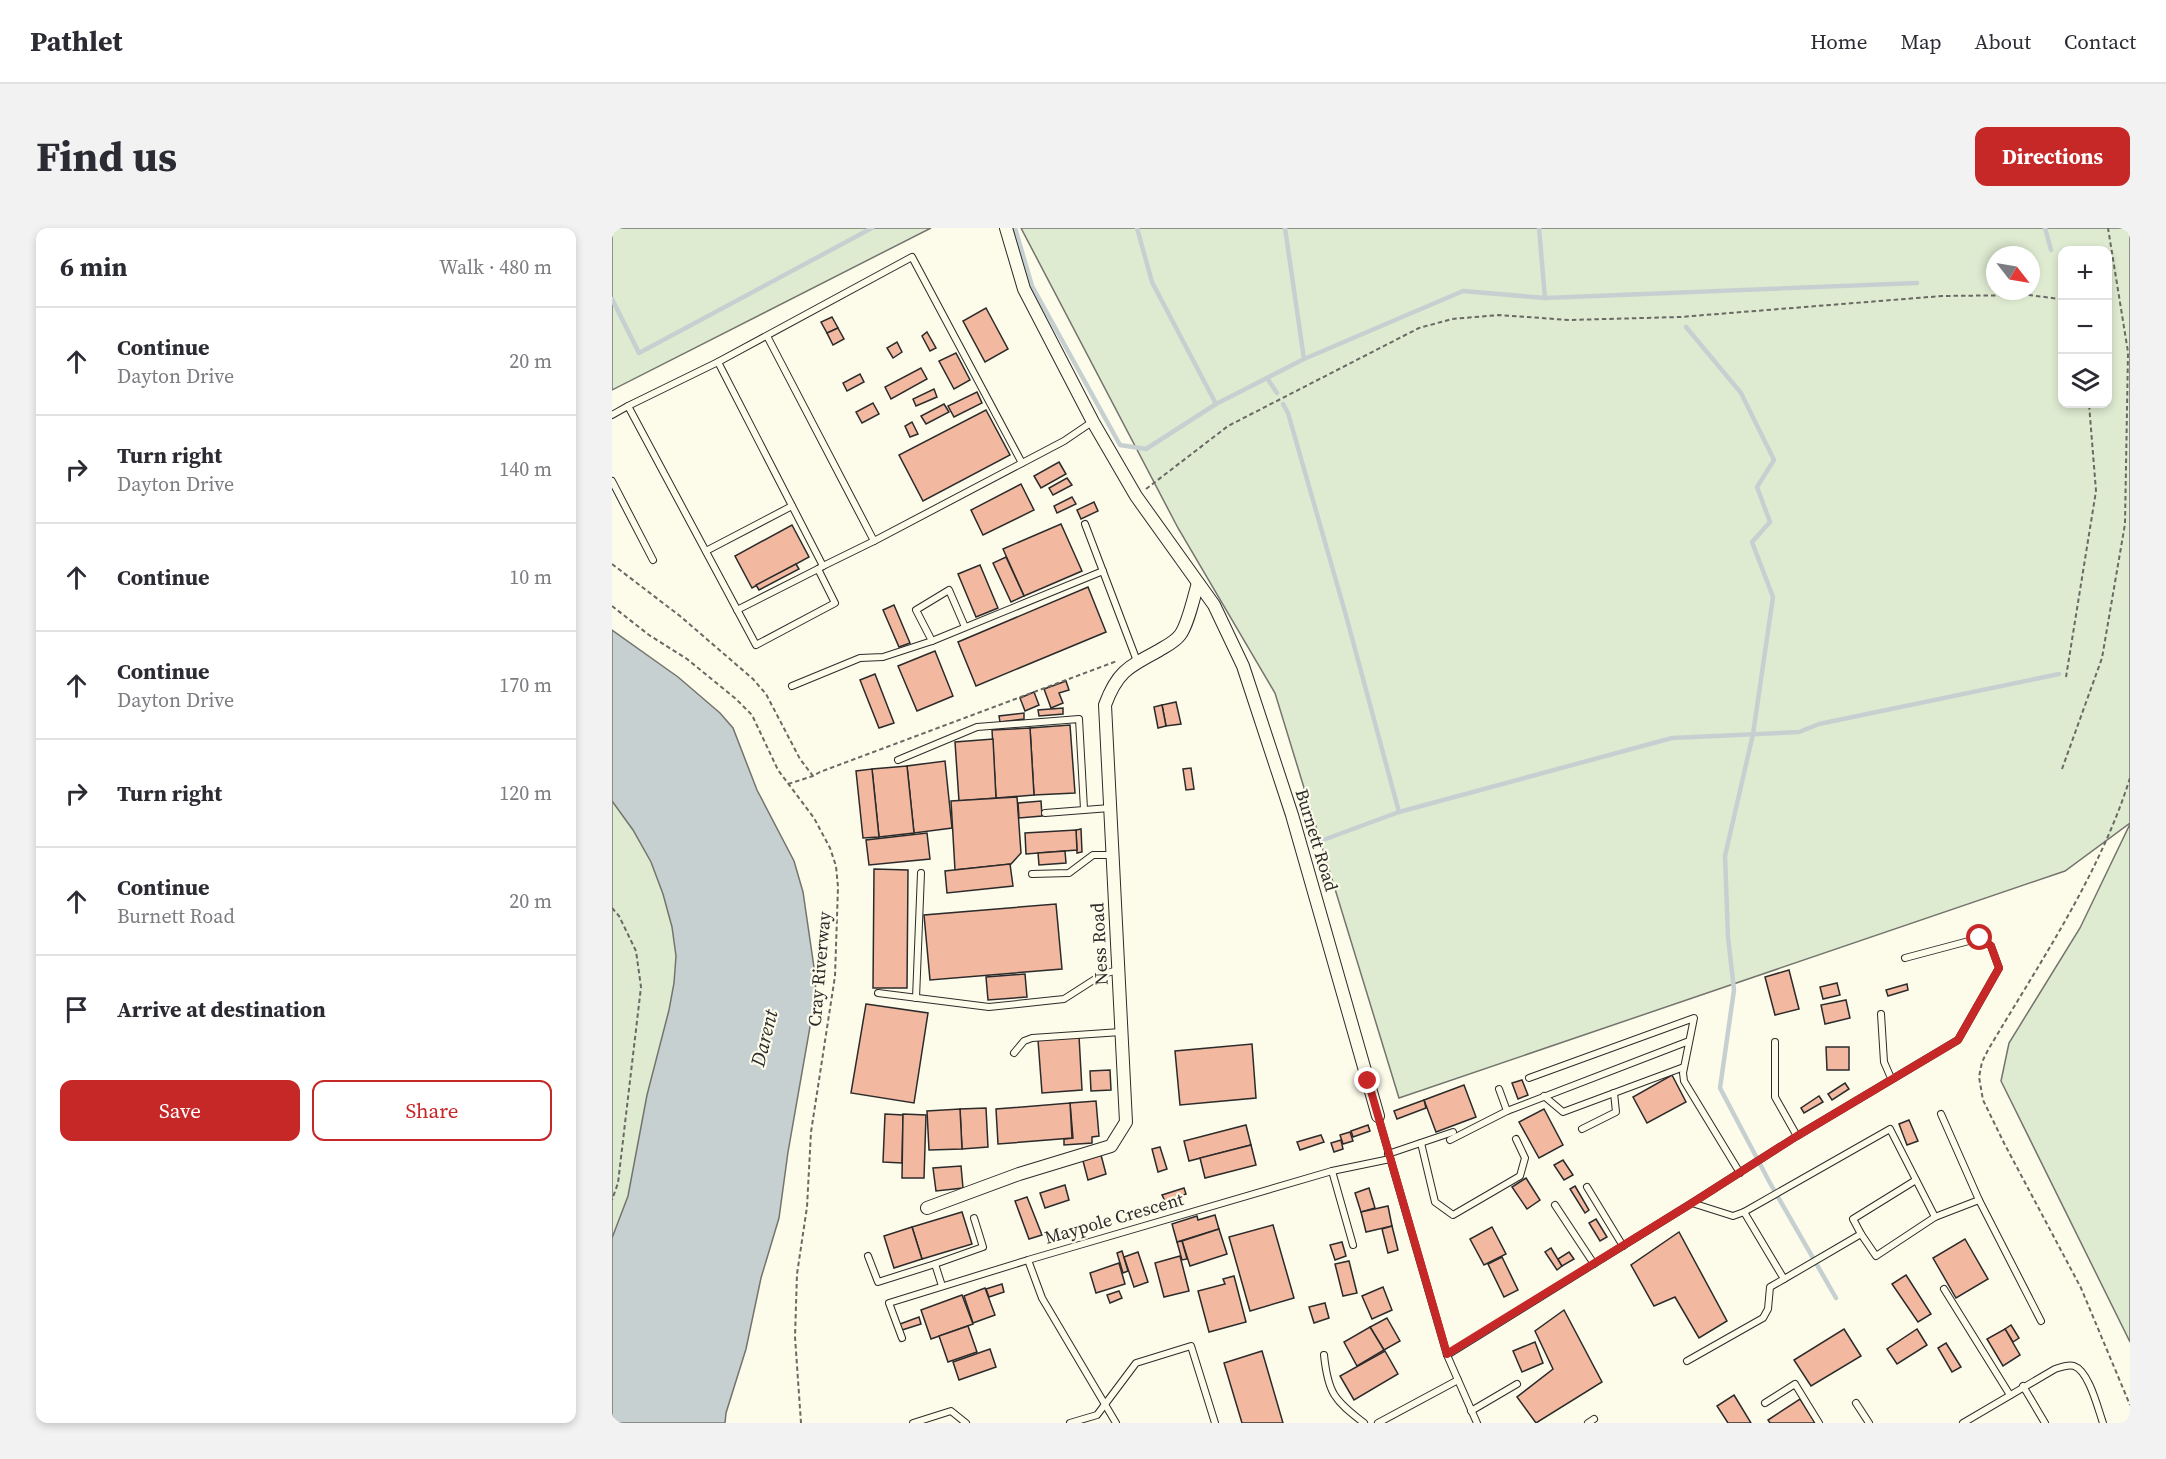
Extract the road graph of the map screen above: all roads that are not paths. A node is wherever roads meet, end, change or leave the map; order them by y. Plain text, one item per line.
1 (1006, 228) edge
2 (767, 336) junction
3 (718, 362) junction
4 (628, 406) junction
5 (612, 415) edge
6 (1093, 422) junction
7 (1022, 463) junction
8 (612, 481) edge
9 (792, 506) junction
10 (1084, 524) dead end
11 (874, 541) junction
12 (706, 551) junction
13 (653, 560) dead end
14 (820, 567) junction
15 (1103, 571) junction
16 (1198, 583) junction
17 (738, 610) junction
18 (965, 627) junction
19 (932, 641) junction
20 (1137, 661) junction
21 (792, 686) dead end
22 (898, 760) dead end
23 (1110, 808) junction
24 (1084, 809) junction
25 (1046, 813) dead end
26 (1112, 855) junction
27 (921, 873) dead end
28 (1032, 874) dead end
29 (1905, 958) dead end
30 (1119, 969) junction
31 (878, 993) dead end
32 (916, 998) junction
33 (1881, 1014) dead end
34 (1122, 1032) junction
35 (1689, 1041) junction
36 (1776, 1042) dead end
37 (1014, 1053) dead end
38 (1684, 1067) junction
39 (1529, 1078) dead end
40 (1891, 1078) junction
41 (1499, 1089) dead end
42 (1614, 1093) junction
43 (1544, 1096) junction
44 (1507, 1111) junction
45 (1941, 1114) dead end
46 (1378, 1116) joint
47 (1582, 1129) dead end
48 (1453, 1132) dead end
49 (1797, 1136) junction
50 (1516, 1139) dead end
51 (1450, 1140) dead end
52 (1421, 1143) junction
53 (1389, 1156) junction
54 (1332, 1171) junction
55 (1740, 1173) junction
56 (1916, 1180) junction
57 (1587, 1186) dead end
58 (1979, 1200) junction
59 (1692, 1203) junction
60 (1555, 1205) dead end
61 (927, 1208) dead end
62 (1744, 1212) junction
63 (1935, 1217) junction
64 (974, 1218) dead end
65 (1861, 1234) junction
66 (1353, 1245) dead end
67 (1623, 1246) junction
68 (868, 1256) dead end
69 (1028, 1260) junction
70 (935, 1264) junction
71 (1594, 1264) junction
72 (1784, 1279) junction
73 (942, 1286) junction
74 (1944, 1289) dead end
75 (2041, 1321) dead end
76 (902, 1338) dead end
77 (1447, 1354) junction
78 (1324, 1355) dead end
79 (1687, 1361) dead end
80 (1458, 1380) junction
81 (1517, 1384) dead end
82 (2023, 1386) junction
83 (2010, 1395) junction
84 (1765, 1402) dead end
85 (1856, 1403) dead end
86 (1105, 1405) junction
87 (1471, 1411) junction
88 (913, 1423) edge
89 (966, 1423) edge
90 (1070, 1423) edge
91 (1116, 1423) edge
92 (1215, 1423) edge
93 (1364, 1423) edge
94 (1378, 1423) edge
95 (1477, 1423) edge
96 (1819, 1423) edge
97 (1869, 1423) edge
98 (1963, 1423) edge
99 (2044, 1423) edge
100 (2103, 1423) edge

1 - 6 street, Burnett Road
2 - 3 lane
2 - 7 lane
2 - 11 lane
3 - 4 lane
3 - 9 lane
4 - 5 lane
4 - 12 lane
6 - 7 lane
6 - 16 street, Burnett Road
7 - 11 lane
8 - 13 lane
9 - 12 lane
9 - 14 lane
10 - 15 lane
11 - 14 lane
12 - 17 lane
14 - 17 lane
14 - 17 lane
15 - 18 lane
15 - 20 lane
16 - 20 street, Ness Road
16 - 46 street, Burnett Road
18 - 19 lane
18 - 19 lane
19 - 21 lane
20 - 23 street, Ness Road
22 - 24 lane
23 - 24 lane
23 - 26 street, Ness Road
24 - 25 lane
26 - 28 lane
26 - 30 street, Ness Road
27 - 32 lane
29 - 40 lane
30 - 32 lane
30 - 34 street, Ness Road
31 - 32 lane
33 - 40 lane
34 - 37 lane
34 - 61 street, Ness Road
35 - 38 lane
35 - 39 lane
35 - 43 lane
36 - 49 lane
38 - 42 lane
38 - 55 lane
40 - 49 lane
41 - 44 lane
42 - 43 lane
42 - 47 lane
43 - 44 lane
44 - 51 lane
45 - 58 lane
46 - 53 lane
48 - 52 lane, Maypole Crescent
49 - 55 lane
50 - 52 lane
52 - 53 lane, Maypole Crescent
53 - 54 lane, Maypole Crescent
53 - 77 lane
54 - 66 lane
54 - 69 lane, Maypole Crescent
55 - 59 lane
56 - 62 lane
56 - 63 lane
56 - 65 lane
57 - 67 lane
58 - 63 lane
58 - 75 lane
59 - 62 lane
59 - 67 lane
60 - 71 lane
62 - 72 lane
63 - 65 lane
64 - 70 lane
65 - 72 lane
67 - 71 lane
68 - 70 lane
69 - 73 lane
69 - 86 lane, Maypole Crescent
70 - 73 lane
71 - 77 lane
72 - 79 lane
73 - 76 lane
74 - 83 lane
77 - 80 lane
78 - 93 lane
80 - 87 lane
80 - 94 lane
81 - 87 lane
82 - 83 lane
82 - 99 lane
82 - 100 lane
83 - 98 lane
84 - 96 lane
85 - 97 lane
86 - 90 lane
86 - 91 lane, Maypole Crescent
86 - 92 lane
87 - 95 lane
88 - 89 lane

